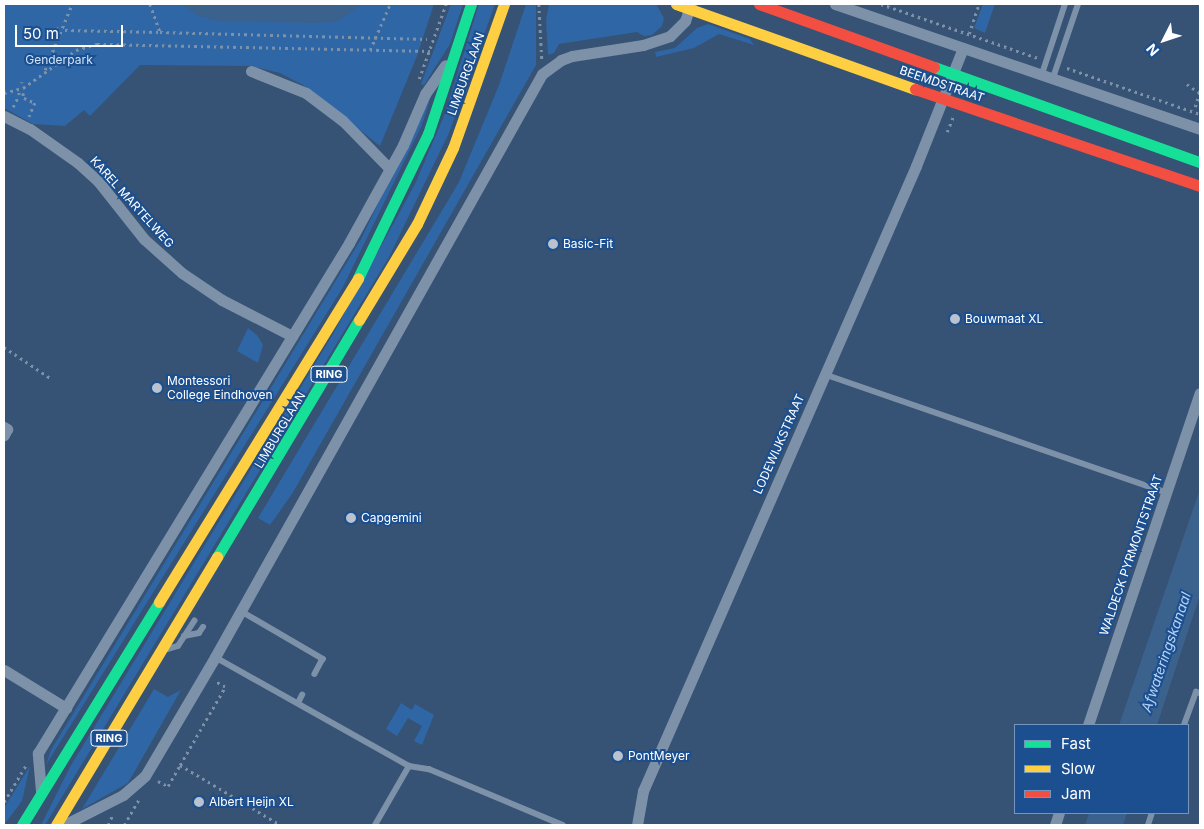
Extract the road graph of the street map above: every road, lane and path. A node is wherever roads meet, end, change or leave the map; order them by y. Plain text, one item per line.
1 (72, 4) edge
2 (150, 4) edge
3 (390, 4) edge
4 (446, 4) edge
5 (471, 4) edge
6 (504, 4) edge
7 (539, 4) edge
8 (676, 4) edge
9 (759, 4) edge
10 (835, 4) edge
11 (979, 4) edge
12 (1065, 4) edge
13 (1078, 4) edge
14 (690, 6) edge
15 (65, 30) dead end
16 (160, 32) junction
17 (969, 34) dead end
18 (376, 36) junction
19 (427, 39) dead end
20 (461, 43) junction
21 (963, 48) junction
22 (370, 50) junction
23 (45, 71) junction
24 (251, 71) dead end
25 (542, 74) junction
26 (954, 75) junction
27 (1047, 76) junction
28 (1188, 84) dead end
29 (18, 90) junction
30 (1200, 92) edge
31 (24, 93) dead end
32 (4, 94) edge
33 (944, 99) junction
34 (1195, 107) dead end
35 (5, 119) edge
36 (28, 120) dead end
37 (1200, 129) edge
38 (1200, 162) edge
39 (388, 168) junction
40 (1200, 186) edge
41 (292, 336) junction
42 (4, 348) edge
43 (824, 374) junction
44 (52, 379) dead end
45 (1200, 392) edge
46 (4, 427) edge
47 (4, 435) edge
48 (1167, 493) junction
49 (241, 611) junction
50 (194, 621) dead end
51 (203, 627) dead end
52 (184, 636) junction
53 (161, 652) junction
54 (216, 657) junction
55 (4, 670) edge
56 (315, 674) dead end
57 (204, 675) junction
58 (1200, 693) edge
59 (302, 695) dead end
60 (298, 703) junction
61 (66, 708) junction
62 (1088, 724) edge
63 (1184, 724) edge
64 (38, 753) junction
65 (180, 765) junction
66 (409, 766) junction
67 (158, 781) dead end
68 (42, 793) junction
69 (4, 802) edge
70 (279, 824) dead end
71 (22, 825) edge
72 (56, 825) edge
73 (64, 825) edge
74 (375, 825) edge
75 (563, 825) edge
76 (637, 825) edge

1 - 23 path
2 - 16 path
3 - 18 path
4 - 22 path
5 - 20 main road, LIMBURGLAAN / RING
6 - 53 main road, LIMBURGLAAN / RING
7 - 25 path
8 - 14 main road, BEEMDSTRAAT
9 - 26 main road, BEEMDSTRAAT
10 - 21 street
11 - 17 path
12 - 27 lane
13 - 27 lane
14 - 25 street
14 - 33 main road, BEEMDSTRAAT
15 - 16 path
16 - 18 path
18 - 19 path
18 - 22 path
20 - 39 street, LIMBURGLAAN
20 - 68 main road, LIMBURGLAAN / RING
21 - 26 street, BEEMDSTRAAT
21 - 27 street
22 - 23 path
23 - 29 path
24 - 39 street
25 - 49 street
26 - 33 street, LODEWIJKSTRAAT
26 - 38 main road, BEEMDSTRAAT
27 - 37 street
28 - 30 path
29 - 32 path
29 - 35 path
30 - 34 path
31 - 36 path
33 - 40 main road, BEEMDSTRAAT
33 - 43 street, LODEWIJKSTRAAT
35 - 41 street, KAREL MARTELWEG
39 - 41 street, LIMBURGLAAN
41 - 61 street, LIMBURGLAAN
42 - 44 path
43 - 48 lane
43 - 76 street, LODEWIJKSTRAAT
45 - 48 street, WALDECK PYRMONTSTRAAT
46 - 47 street
48 - 62 street, WALDECK PYRMONTSTRAAT
49 - 54 street
49 - 56 lane
50 - 52 lane
51 - 52 lane
52 - 53 lane
53 - 72 main road, LIMBURGLAAN / RING
54 - 57 street
54 - 60 lane
55 - 61 street
57 - 65 path
57 - 73 street
58 - 63 lane
59 - 60 lane
60 - 66 lane
61 - 64 street, LIMBURGLAAN
64 - 68 street
64 - 69 path
65 - 67 path
65 - 70 path
66 - 74 lane
66 - 75 lane
68 - 71 main road, LIMBURGLAAN / RING

